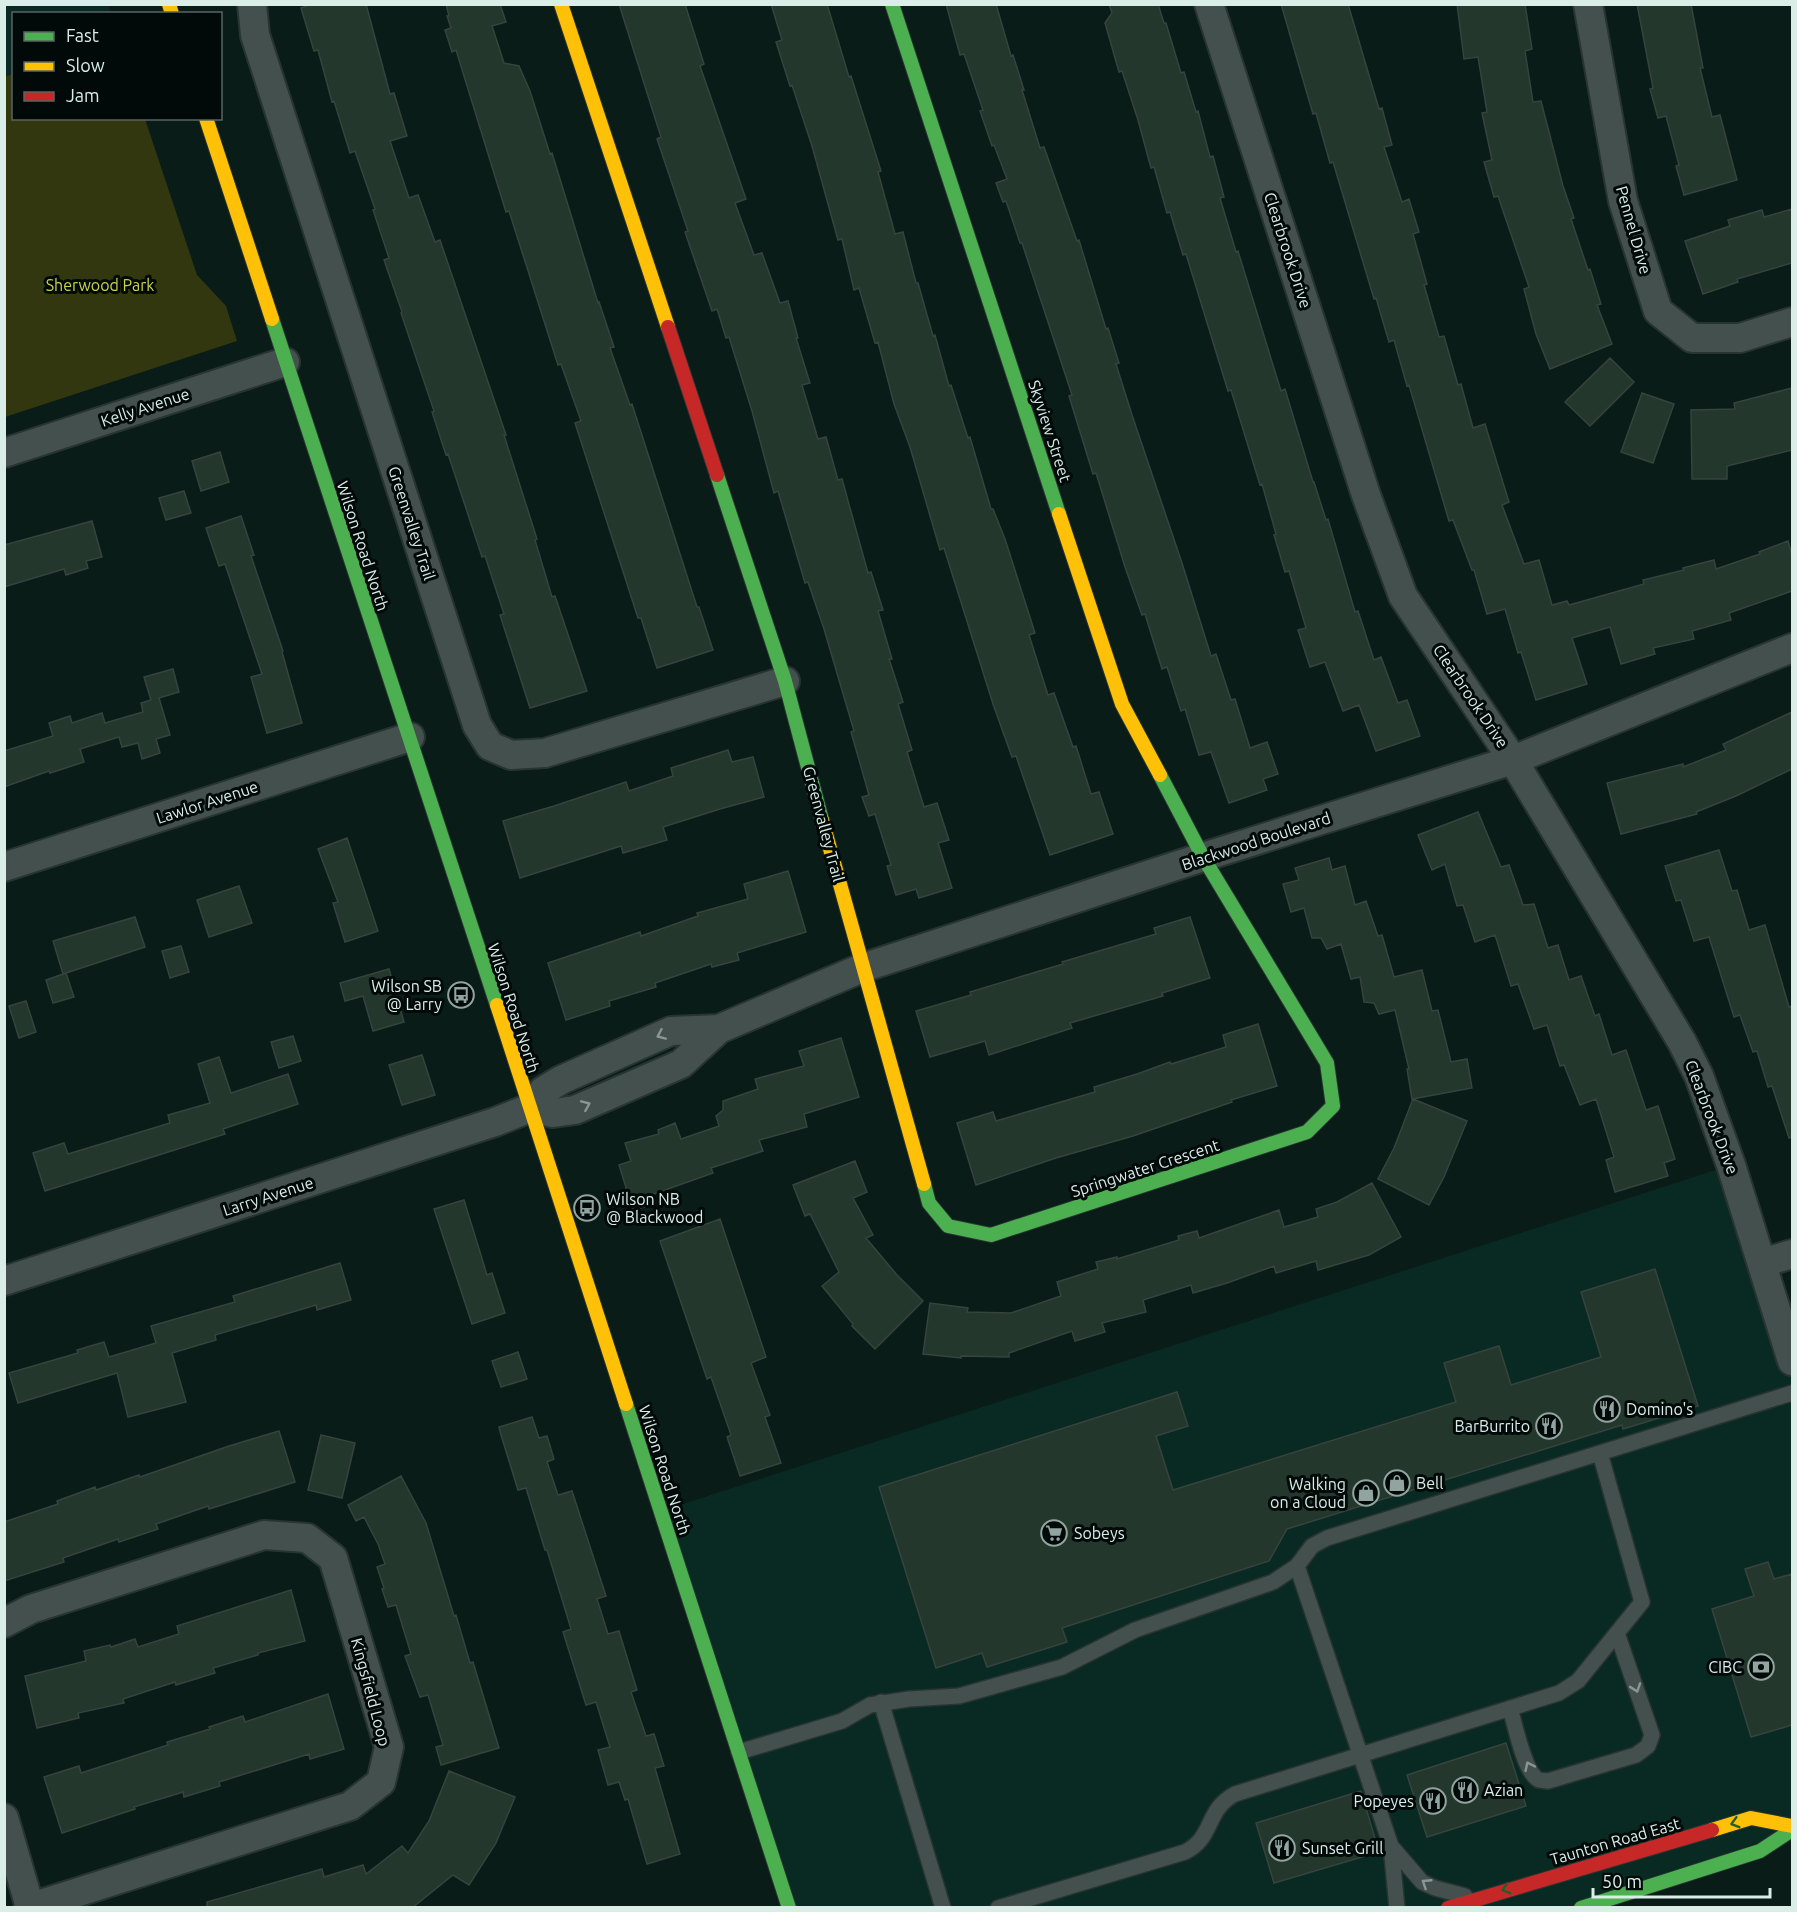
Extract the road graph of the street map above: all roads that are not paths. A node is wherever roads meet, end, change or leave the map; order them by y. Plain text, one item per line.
1 (252, 4) edge
2 (561, 4) edge
3 (892, 4) edge
4 (1209, 4) edge
5 (1588, 4) edge
6 (207, 120) edge
7 (1792, 322) edge
8 (285, 362) junction
9 (4, 453) edge
10 (1792, 648) edge
11 (785, 681) junction
12 (410, 737) junction
13 (1514, 760) junction
14 (1203, 857) junction
15 (4, 867) edge
16 (862, 968) junction
17 (530, 1108) junction
18 (1792, 1254) edge
19 (1762, 1263) junction
20 (4, 1281) edge
21 (1792, 1361) edge
22 (1792, 1393) edge
23 (1600, 1453) junction
24 (1297, 1566) junction
25 (4, 1623) edge
26 (1617, 1633) junction
27 (881, 1702) junction
28 (1510, 1708) junction
29 (739, 1752) junction
30 (1361, 1755) junction
31 (4, 1818) edge
32 (1792, 1828) edge
33 (1391, 1846) junction
34 (1475, 1899) junction
35 (29, 1907) edge
36 (789, 1908) edge
37 (943, 1908) edge
38 (998, 1908) edge
39 (1397, 1908) edge
40 (1448, 1908) edge
41 (1581, 1908) edge

1 - 11 street, Greenvalley Trail
2 - 11 street, Greenvalley Trail
3 - 14 street, Skyview Street
4 - 13 street, Clearbrook Drive
5 - 7 street, Pennel Drive
6 - 8 street, Wilson Road North
8 - 9 street, Kelly Avenue
8 - 12 street, Wilson Road North
10 - 13 street, Blackwood Boulevard
11 - 16 street, Greenvalley Trail
12 - 15 street, Lawlor Avenue
12 - 17 street, Wilson Road North
13 - 14 street, Blackwood Boulevard
13 - 19 street, Clearbrook Drive
14 - 16 street, Blackwood Boulevard
14 - 16 street, Springwater Crescent
16 - 17 street, Blackwood Boulevard
17 - 20 street, Larry Avenue
17 - 29 street, Wilson Road North
18 - 19 street
19 - 21 street, Clearbrook Drive
22 - 23 lane
23 - 24 lane
23 - 26 lane
24 - 27 lane
24 - 30 lane
25 - 35 street, Kingsfield Loop
26 - 28 lane
26 -> 28 lane
27 - 29 lane
27 - 37 lane
28 - 30 lane
29 - 36 street, Wilson Road North
30 - 33 lane
30 - 38 lane
31 - 35 street, Kingsfield Loop
32 -> 34 street, Taunton Road East
32 - 41 street, Taunton Road East
34 -> 33 lane
33 - 39 lane
34 - 40 street, Taunton Road East

